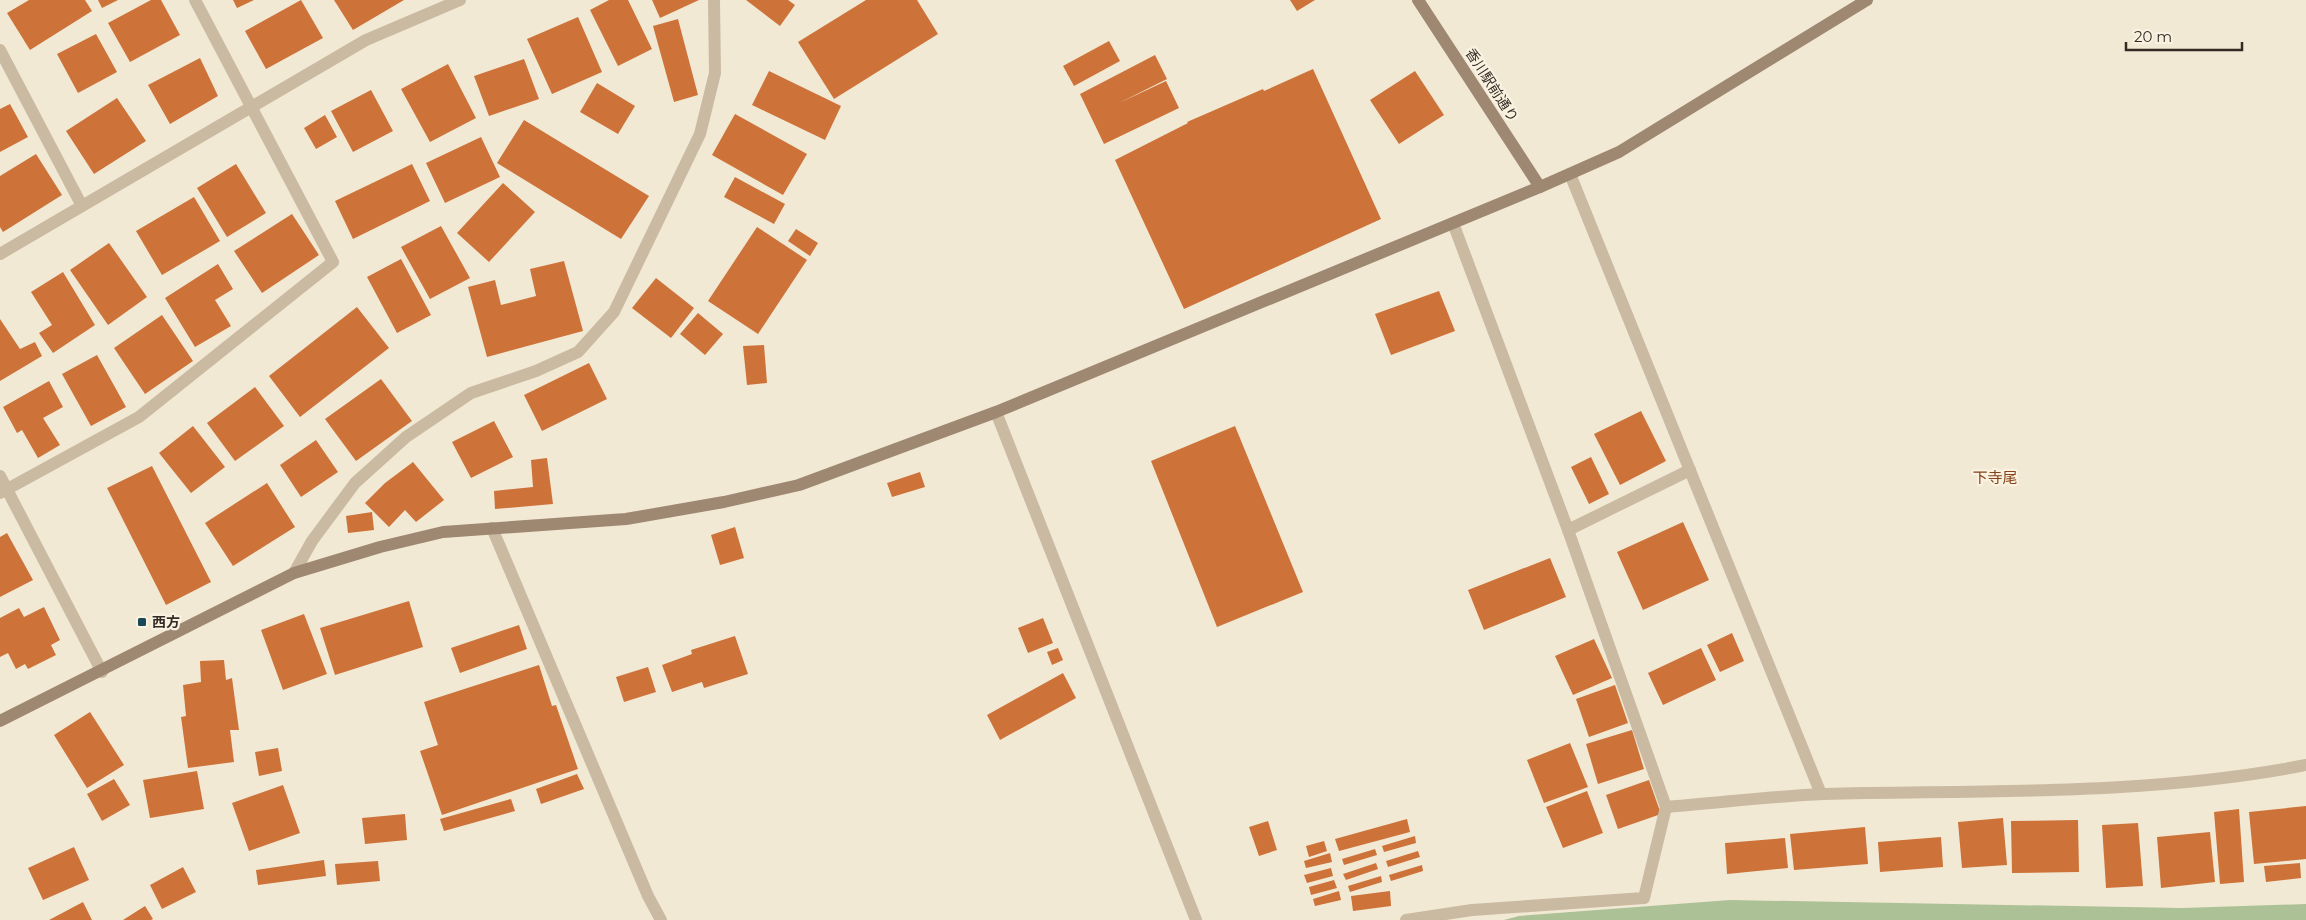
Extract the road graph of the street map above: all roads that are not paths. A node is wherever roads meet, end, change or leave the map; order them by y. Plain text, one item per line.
1 (195, 0) edge
2 (460, 0) edge
3 (714, 0) edge
4 (1418, 0) edge
5 (1867, 0) edge
6 (438, 4) edge
7 (0, 50) edge
8 (252, 107) junction
9 (1570, 174) junction
10 (1540, 187) junction
11 (82, 206) junction
12 (1453, 223) junction
13 (0, 254) edge
14 (996, 412) junction
15 (1690, 470) junction
16 (0, 476) edge
17 (4, 491) edge
18 (492, 528) junction
19 (1568, 530) junction
20 (294, 573) junction
21 (102, 672) junction
22 (0, 721) edge
23 (2306, 765) edge
24 (1821, 794) junction
25 (1666, 807) junction
26 (661, 920) edge
27 (1196, 920) edge
28 (1406, 920) edge

1 - 8 street
2 - 6 street
3 - 20 street
4 - 10 street, 香川駅前通り
5 - 9 street
6 - 8 street
7 - 11 street
8 - 11 street
8 - 17 street
9 - 10 street
9 - 15 street
10 - 12 street
11 - 13 street
12 - 14 street
12 - 19 street
14 - 18 street
14 - 27 street
15 - 19 street
15 - 24 street
16 - 17 street
17 - 21 street
18 - 20 street
18 - 26 street
19 - 25 street
20 - 21 street
21 - 22 street
23 - 24 street
24 - 25 street
25 - 28 street

